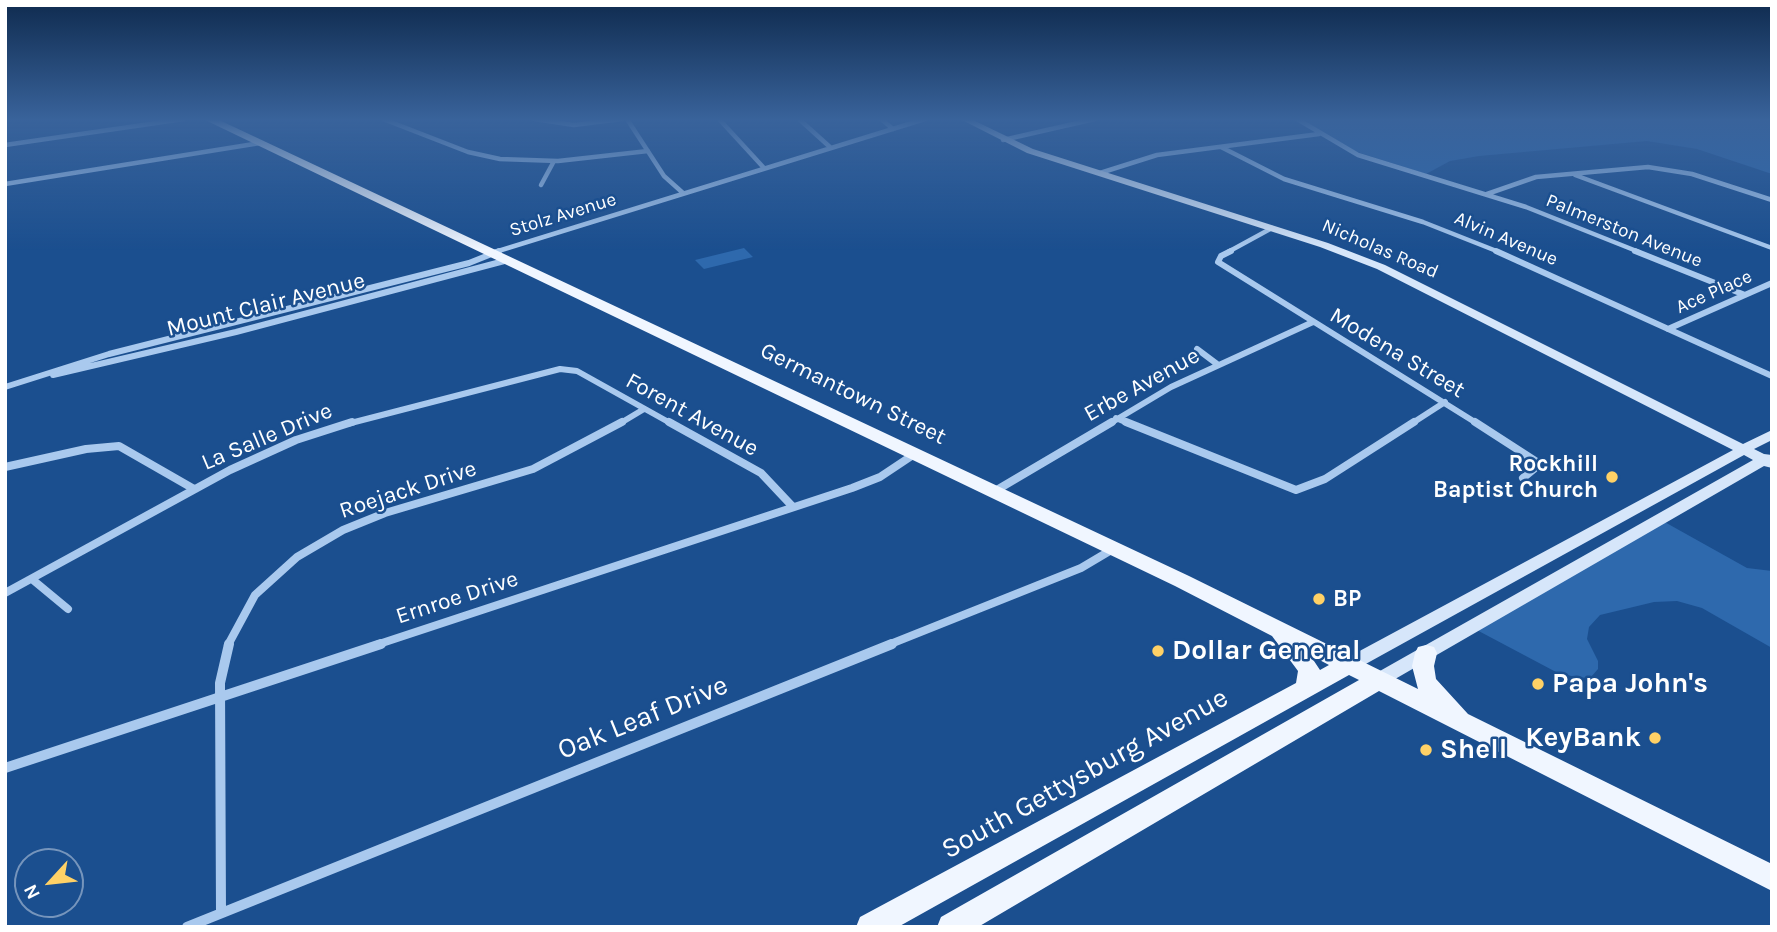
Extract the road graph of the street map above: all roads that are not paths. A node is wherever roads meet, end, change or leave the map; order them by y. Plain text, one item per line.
1 (142, 162) edge
2 (300, 162) edge
3 (553, 162) edge
4 (655, 162) edge
5 (759, 162) edge
6 (782, 162) edge
7 (1069, 162) edge
8 (1132, 162) edge
9 (1252, 162) edge
10 (1380, 162) edge
11 (764, 168) junction
12 (1100, 173) junction
13 (1572, 174) junction
14 (5, 184) edge
15 (541, 186) dead end
16 (683, 193) junction
17 (1487, 194) junction
18 (1772, 201) edge
19 (1272, 229) junction
20 (1772, 248) edge
21 (492, 252) junction
22 (508, 260) junction
23 (1772, 283) edge
24 (1745, 295) junction
25 (1313, 322) junction
26 (1668, 329) junction
27 (1197, 349) dead end
28 (1217, 363) junction
29 (564, 369) joint
30 (1772, 376) edge
31 (32, 379) junction
32 (5, 387) edge
33 (1445, 402) junction
34 (644, 409) junction
35 (1116, 418) junction
36 (1772, 434) edge
37 (1742, 451) junction
38 (916, 453) junction
39 (1769, 460) edge
40 (5, 467) edge
41 (1523, 478) dead end
42 (194, 489) junction
43 (994, 491) junction
44 (793, 507) junction
45 (1113, 548) junction
46 (33, 580) junction
47 (5, 593) edge
48 (68, 609) dead end
49 (1269, 625) junction
50 (1426, 653) junction
51 (1347, 666) junction
52 (1377, 681) junction
53 (1306, 688) junction
54 (220, 697) junction
55 (1470, 727) junction
56 (5, 768) edge
57 (1772, 878) edge
58 (221, 913) junction
59 (187, 927) edge
60 (870, 927) edge
61 (951, 927) edge

1 - 14 street
2 - 21 main road, Germantown Street
3 - 15 street
4 - 16 street
5 - 11 street
6 - 11 street, Stolz Avenue
7 - 12 street, Nicholas Road
8 - 12 street
9 - 26 street, Alvin Avenue
10 - 17 street, Palmerston Avenue
11 - 16 street, Stolz Avenue
12 - 19 street, Nicholas Road
13 - 17 street
13 - 18 street
13 - 20 street
16 - 21 street, Stolz Avenue
17 - 24 street, Palmerston Avenue
19 - 25 street, Modena Street
19 - 37 street, Nicholas Road
21 - 22 main road, Germantown Street
21 - 31 street, Mount Clair Avenue
22 - 31 street, Mount Clair Avenue
22 - 38 main road, Germantown Street
23 - 24 street, Ace Place
24 - 26 street, Ace Place
25 - 28 street, Erbe Avenue
25 - 33 street, Modena Street
26 - 30 street, Alvin Avenue
27 - 28 street
28 - 35 street, Erbe Avenue
29 - 34 street, Forent Avenue
29 - 42 street, La Salle Drive
31 - 32 street, Mount Clair Avenue
33 - 35 street
33 - 41 street, Modena Street
34 - 44 street, Forent Avenue
34 - 54 street, Roejack Drive
35 - 43 street, Erbe Avenue
36 - 37 street, South Gettysburg Avenue
37 - 39 street, Nicholas Road
37 - 51 street, South Gettysburg Avenue
38 - 43 main road, Germantown Street
38 - 44 street, Ernroe Drive
39 - 50 street
40 - 42 street
42 - 46 street, La Salle Drive
43 - 45 main road, Germantown Street
44 - 54 street, Ernroe Drive
45 - 49 main road, Germantown Street
45 - 58 street, Oak Leaf Drive
46 - 47 street, La Salle Drive
46 - 48 street
49 - 51 main road, Germantown Street
49 - 53 main road
50 - 52 street
50 - 55 main road
51 - 52 main road, Germantown Street
51 - 53 main road, South Gettysburg Avenue
52 - 55 main road, Germantown Street
52 - 61 main road
53 - 60 main road, South Gettysburg Avenue
54 - 56 street, Ernroe Drive
54 - 58 street, Roejack Drive
55 - 57 main road, Germantown Street
58 - 59 street, Oak Leaf Drive

